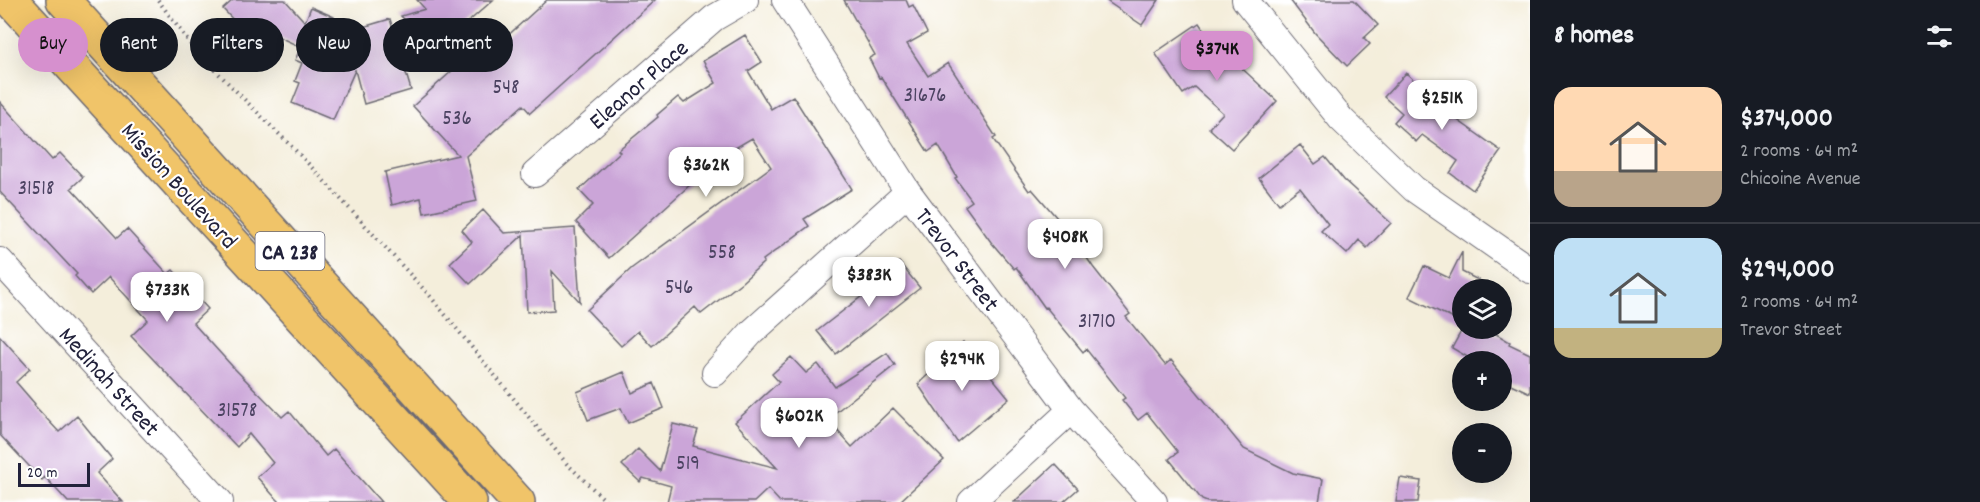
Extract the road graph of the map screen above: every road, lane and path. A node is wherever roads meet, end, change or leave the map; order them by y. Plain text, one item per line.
1 (11, 0) edge
2 (63, 0) edge
3 (158, 0) edge
4 (746, 0) edge
5 (785, 0) edge
6 (1245, 0) edge
7 (535, 174) dead end
8 (908, 192) junction
9 (0, 261) edge
10 (1530, 270) edge
11 (715, 373) dead end
12 (1071, 410) junction
13 (220, 502) edge
14 (470, 502) edge
15 (518, 502) edge
16 (607, 502) edge
17 (971, 502) edge
18 (1154, 502) edge

1 - 14 main road, Mission Boulevard / CA 238
2 - 15 main road, Mission Boulevard / CA 238
3 - 16 path
4 - 7 street, Eleanor Place
5 - 8 street, Trevor Street
6 - 10 street
8 - 11 street
8 - 12 street, Trevor Street
9 - 13 street, Medinah Street
12 - 17 street
12 - 18 street, Trevor Street

